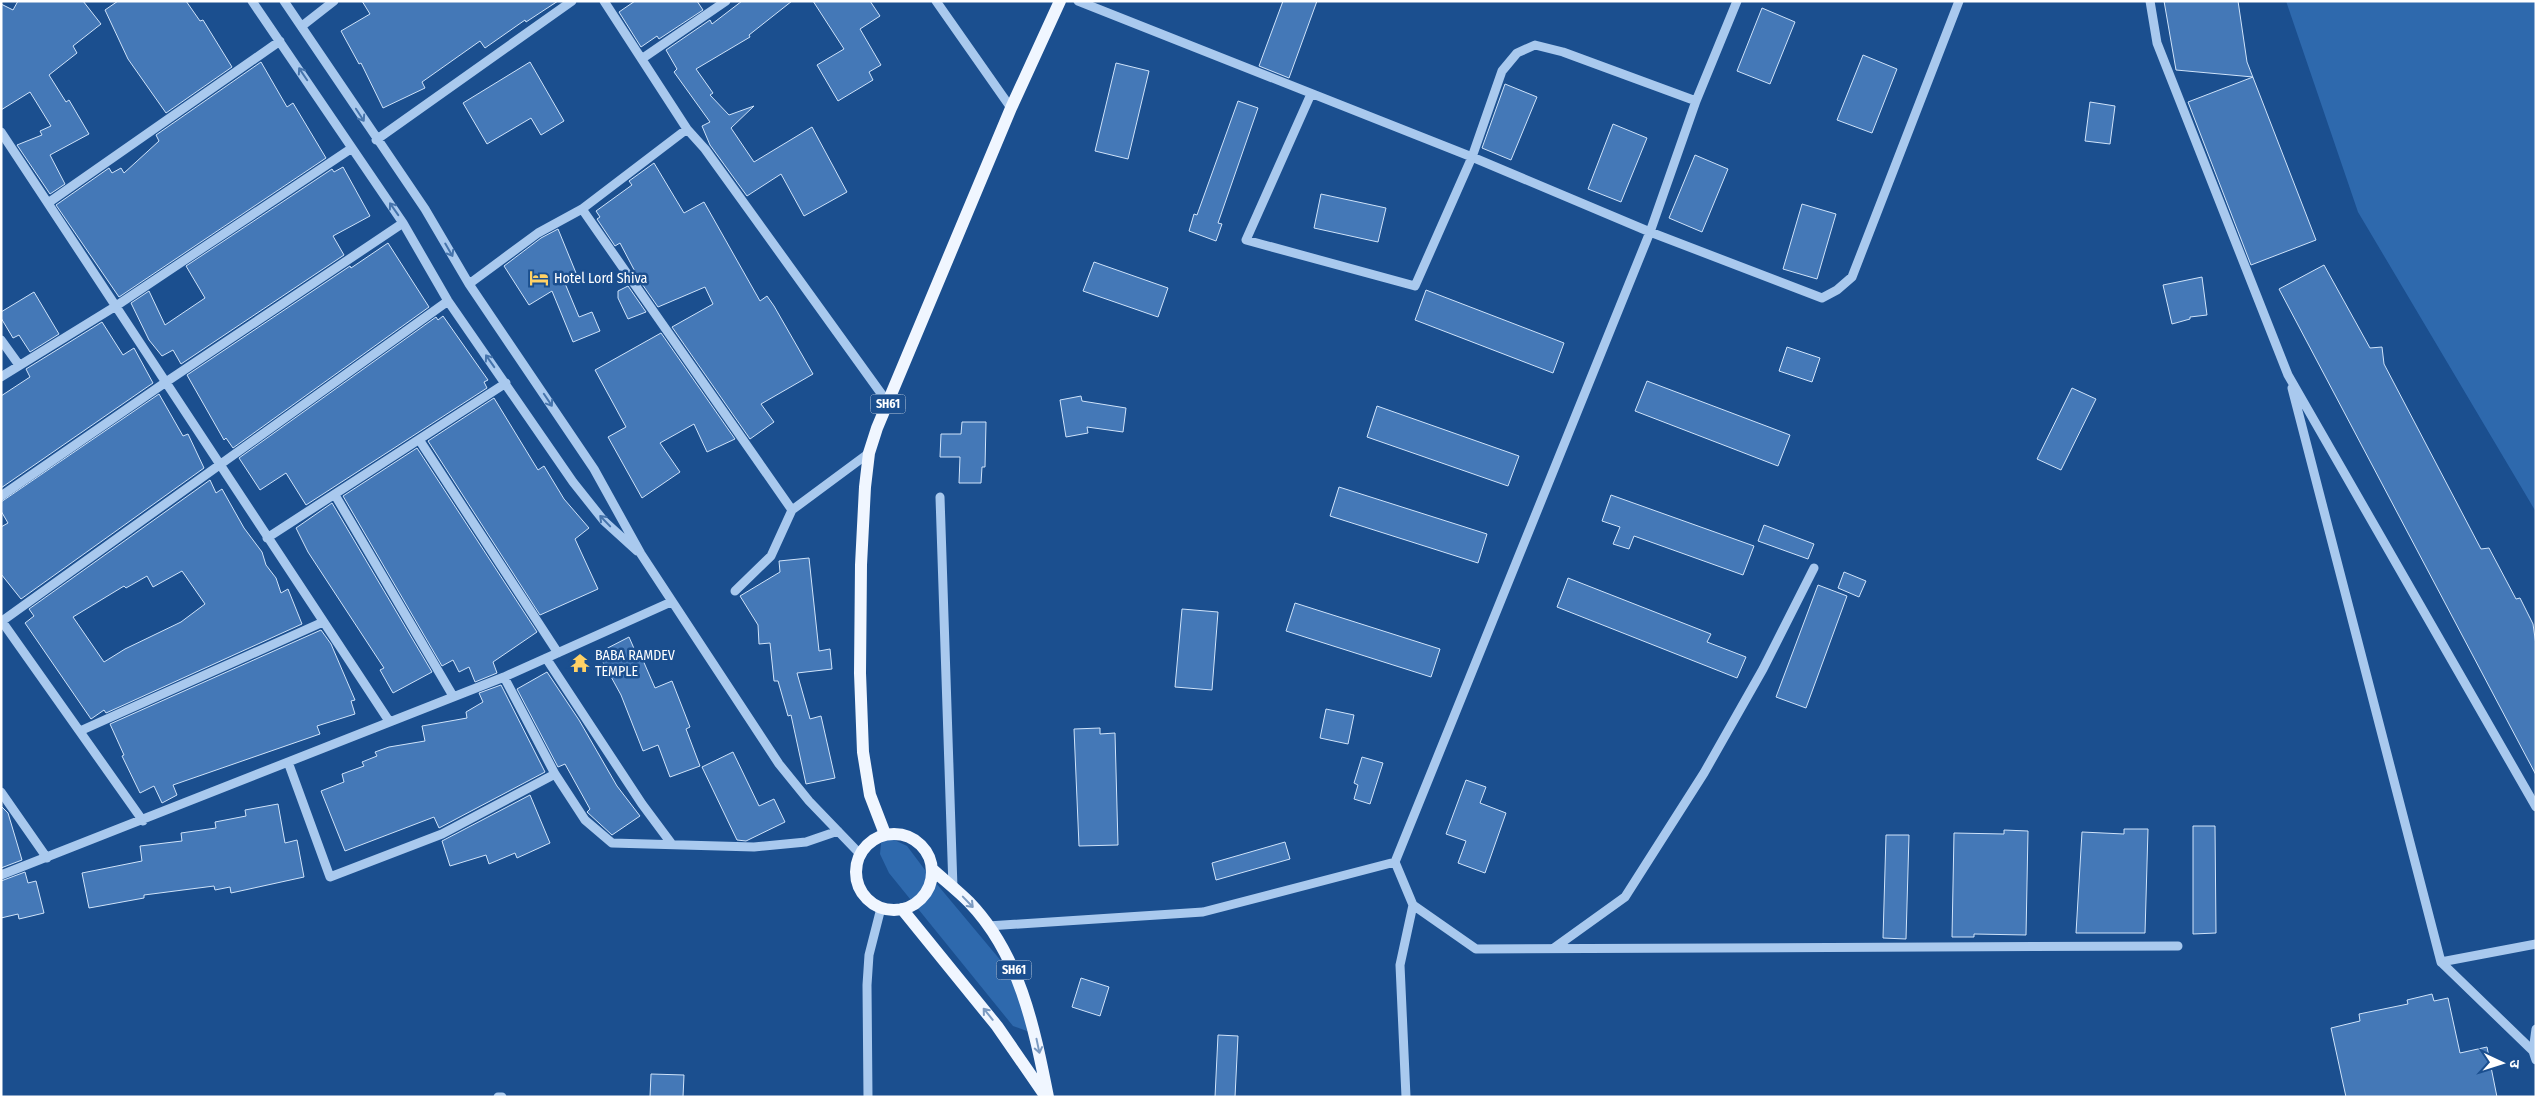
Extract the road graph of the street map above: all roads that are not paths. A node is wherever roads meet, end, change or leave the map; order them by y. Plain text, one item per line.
1 (252, 1) edge
2 (284, 1) edge
3 (334, 1) edge
4 (572, 1) edge
5 (604, 1) edge
6 (726, 1) edge
7 (936, 1) edge
8 (1060, 1) edge
9 (1078, 1) edge
10 (1737, 1) edge
11 (1959, 1) edge
12 (2150, 1) edge
13 (302, 26) junction
14 (280, 41) junction
15 (643, 58) junction
16 (1312, 94) junction
17 (1696, 101) junction
18 (1011, 108) junction
19 (687, 129) junction
20 (1, 132) edge
21 (376, 140) junction
22 (352, 148) junction
23 (1472, 157) junction
24 (48, 203) junction
25 (582, 209) junction
26 (403, 223) junction
27 (1650, 232) junction
28 (469, 284) junction
29 (448, 301) junction
30 (116, 306) junction
31 (1, 340) edge
32 (18, 365) junction
33 (2288, 375) junction
34 (1, 376) edge
35 (166, 382) junction
36 (506, 383) junction
37 (888, 403) junction
38 (420, 441) junction
39 (869, 453) junction
40 (220, 463) junction
41 (335, 495) junction
42 (1, 496) edge
43 (940, 497) dead end
44 (792, 510) junction
45 (267, 538) junction
46 (641, 554) junction
47 (1814, 568) dead end
48 (734, 591) dead end
49 (671, 602) junction
50 (2, 620) edge
51 (323, 622) junction
52 (558, 653) junction
53 (546, 658) junction
54 (504, 677) junction
55 (454, 696) junction
56 (390, 721) junction
57 (80, 731) junction
58 (288, 762) junction
59 (555, 774) junction
60 (1, 792) edge
61 (2536, 807) edge
62 (143, 821) junction
63 (838, 831) junction
64 (885, 834) junction
65 (670, 843) junction
66 (860, 854) junction
67 (47, 858) junction
68 (1395, 862) junction
69 (932, 869) junction
70 (1, 875) edge
71 (953, 888) junction
72 (1414, 905) junction
73 (880, 908) junction
74 (902, 910) junction
75 (988, 926) junction
76 (2536, 944) edge
77 (2178, 946) dead end
78 (1554, 948) junction
79 (2441, 962) junction
80 (2536, 1029) edge
81 (2535, 1055) edge
82 (498, 1097) edge
83 (502, 1097) edge
84 (868, 1097) edge
85 (1047, 1097) edge
86 (1406, 1097) edge

1 - 14 street
2 - 13 street
3 - 13 street
4 - 21 street
5 - 15 street
6 - 15 street
7 - 18 street
8 - 18 main road, SH61
9 - 16 street
10 - 17 street
11 - 27 street
12 - 33 street
13 -> 21 street
22 -> 14 street
14 - 24 street
15 - 19 street
16 - 23 street
16 - 23 street
17 - 23 street
17 - 27 street
18 - 37 main road, SH61
19 - 25 street
19 - 37 street
20 - 24 street
21 -> 28 street
26 -> 22 street
22 - 30 street
23 - 27 street
24 - 30 street
25 - 28 street
25 - 44 street
26 - 29 street
26 - 35 street
27 - 68 street
28 -> 46 street
36 -> 29 street
29 - 40 street
30 - 32 street
30 - 35 street
31 - 32 street
32 - 34 street
33 - 61 street
33 - 79 street
35 - 40 street
35 - 42 street
36 - 38 street
46 -> 36 street
37 - 39 main road, SH61
38 - 41 street
38 - 52 street
39 - 44 street
39 - 64 main road, SH61
40 - 45 street
40 - 50 street
41 - 45 street
41 - 55 street
43 - 71 street
44 - 48 street
45 - 51 street
46 - 49 street
47 - 78 street
49 - 52 street
49 - 63 street
50 - 57 street
51 - 56 street
51 - 57 street
52 - 53 street
53 - 54 street
53 - 65 street
54 - 55 street
54 - 59 street
55 - 56 street
56 - 58 street
57 - 62 street
58 - 59 street
58 - 62 street
59 - 65 street
60 - 67 street
62 - 67 street
63 - 65 street
63 - 66 street
64 - 66 main road
64 - 69 main road, SH61
66 - 73 main road
67 - 70 street
68 - 72 street
68 - 75 street
69 - 71 main road, SH61
69 - 74 main road
71 -> 75 main road, SH61
72 - 78 street
72 - 86 street
73 - 74 main road
73 - 84 street
85 -> 74 main road, SH61
75 -> 85 main road, SH61
76 - 79 street
77 - 78 street
79 - 81 street
80 - 81 street
82 - 83 street

